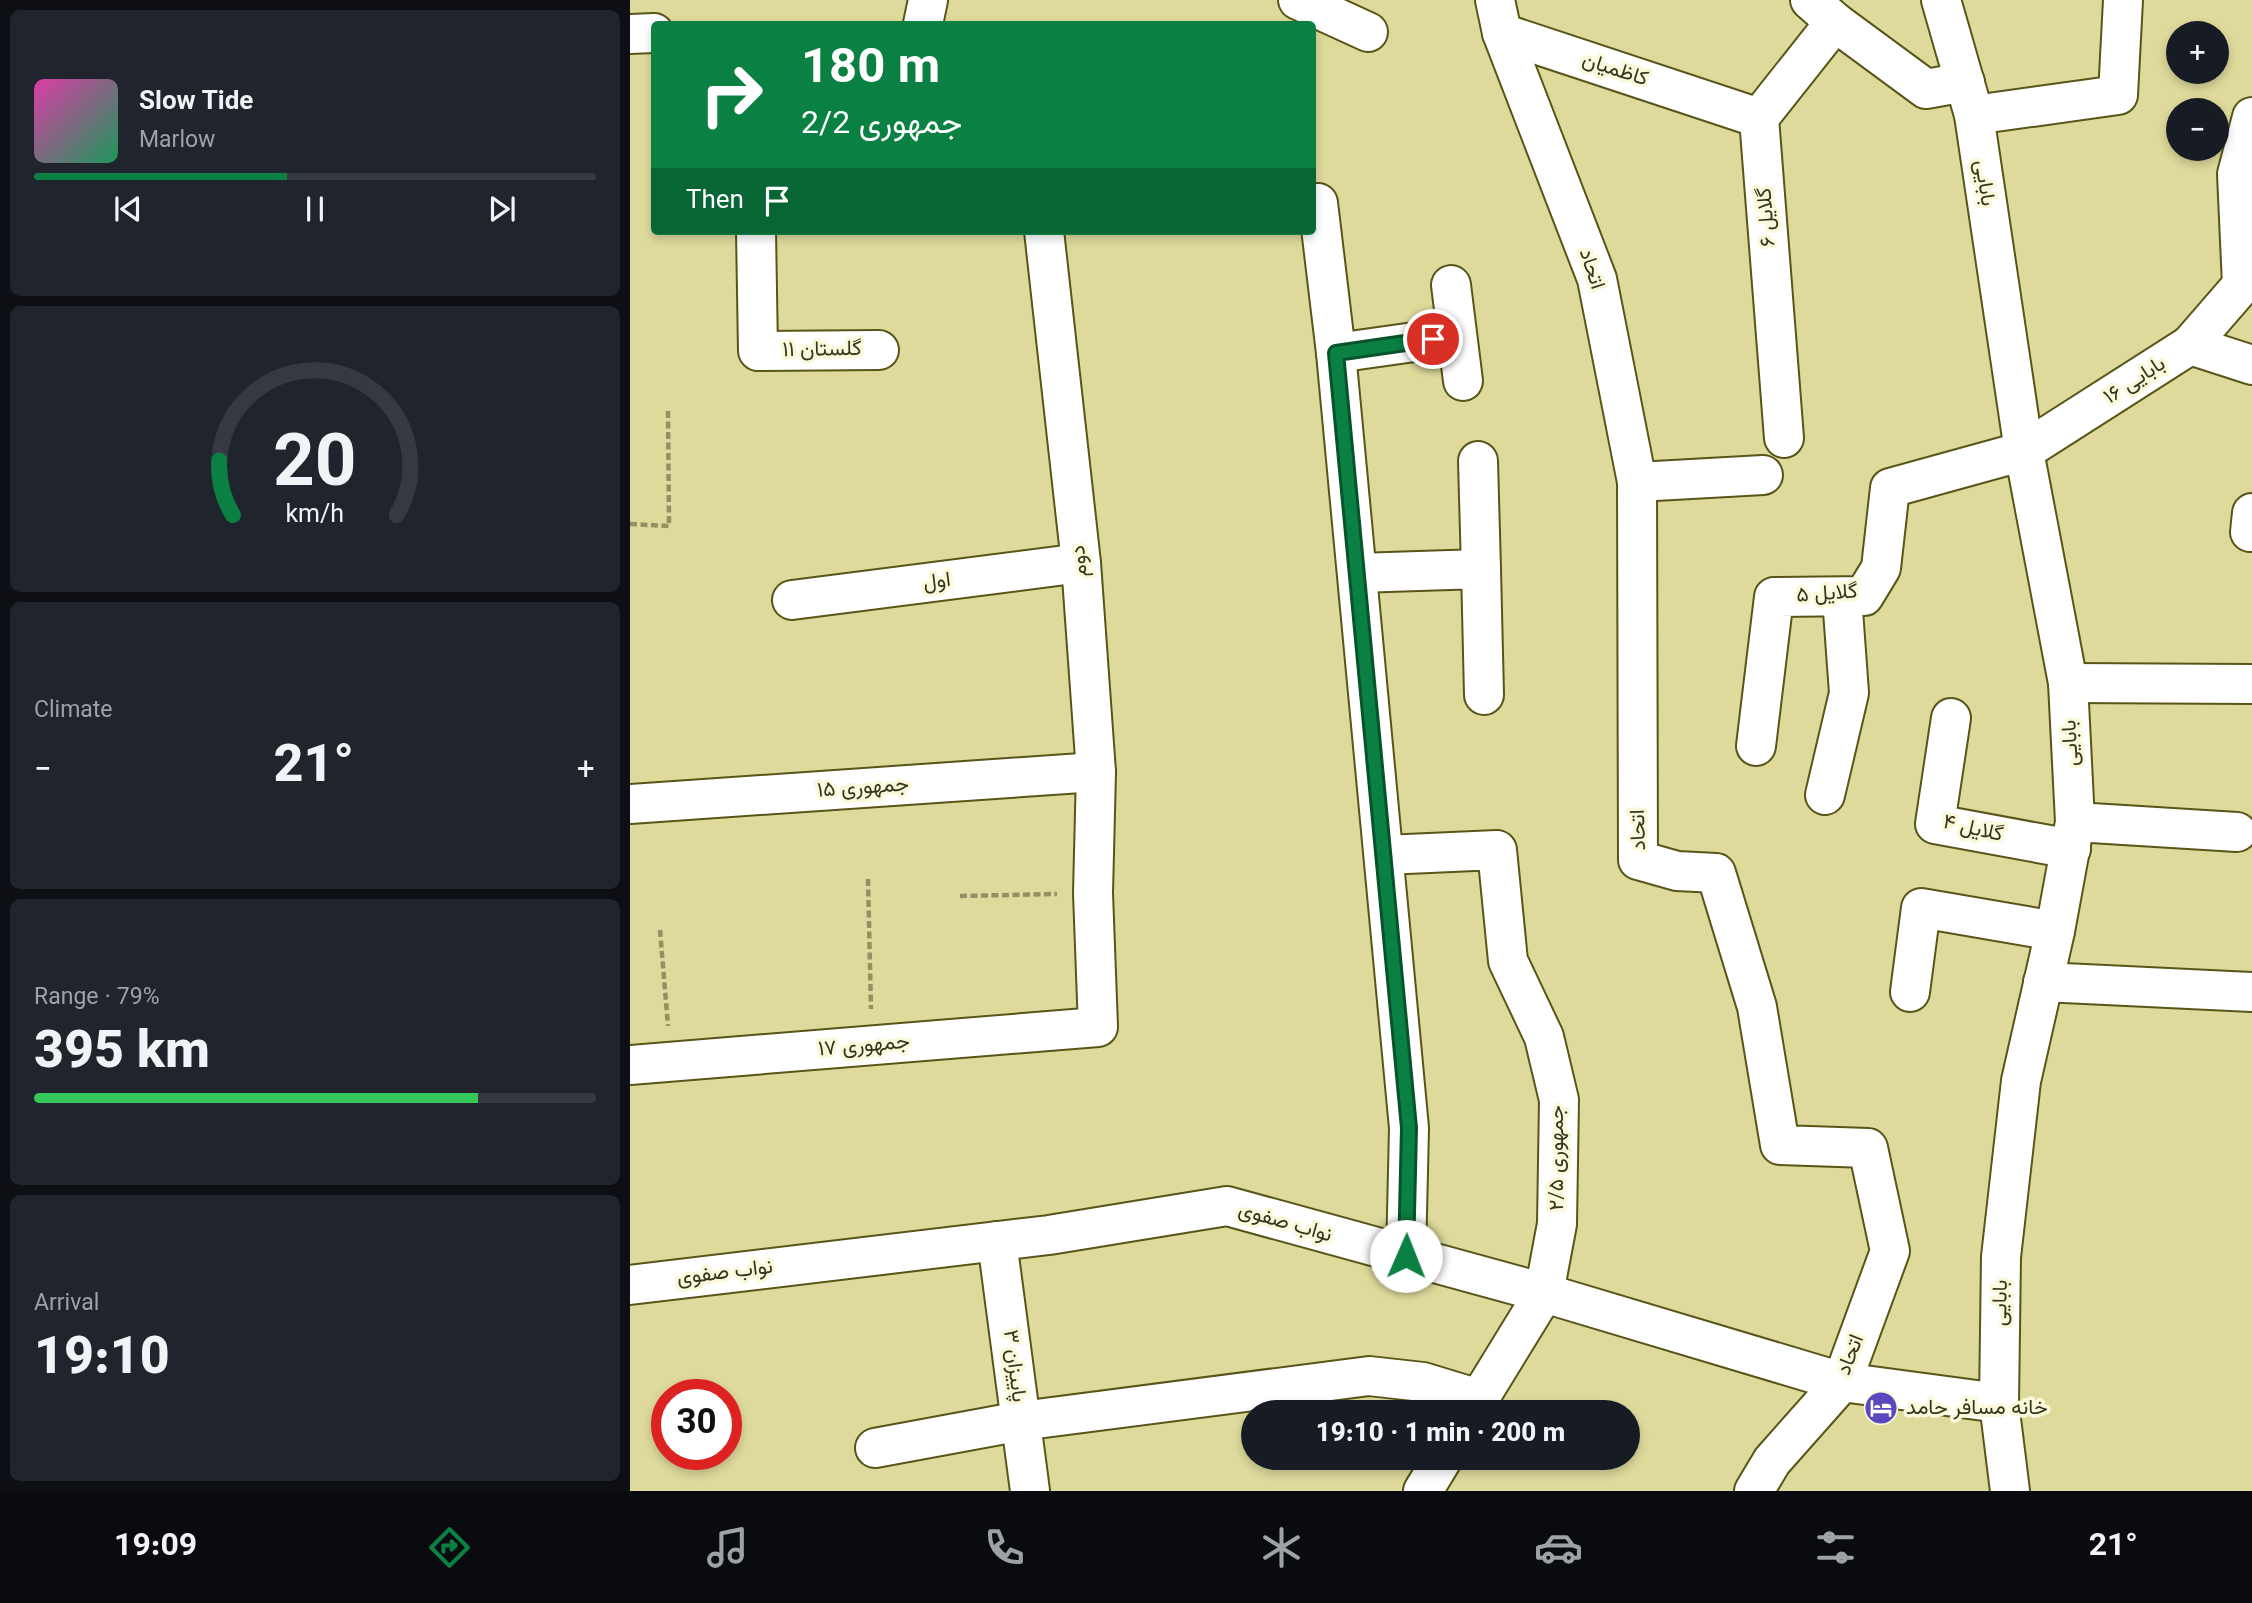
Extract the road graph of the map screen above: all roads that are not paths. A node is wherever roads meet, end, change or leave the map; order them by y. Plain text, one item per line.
1 (928, 0) edge
2 (1298, 0) edge
3 (1941, 0) edge
4 (2123, 0) edge
5 (1822, 11) edge
6 (1499, 16) edge
7 (924, 21) edge
8 (1368, 32) dead end
9 (651, 33) edge
10 (630, 34) edge
11 (1969, 99) junction
12 (2252, 117) edge
13 (1759, 118) junction
14 (1316, 203) edge
15 (756, 235) edge
16 (1044, 235) edge
17 (1451, 285) dead end
18 (1457, 336) junction
19 (2190, 345) junction
20 (879, 350) dead end
21 (1336, 353) junction
22 (2252, 365) edge
23 (1463, 381) dead end
24 (1784, 438) dead end
25 (2024, 451) junction
26 (1478, 461) dead end
27 (1763, 475) dead end
28 (1637, 482) junction
29 (1081, 563) junction
30 (1481, 569) junction
31 (1357, 573) junction
32 (1842, 597) junction
33 (792, 600) dead end
34 (2068, 682) junction
35 (2252, 684) edge
36 (1484, 695) dead end
37 (1951, 718) dead end
38 (1756, 746) dead end
39 (1096, 772) junction
40 (1825, 795) dead end
41 (630, 804) edge
42 (2237, 832) dead end
43 (2073, 835) junction
44 (1384, 855) junction
45 (2055, 931) junction
46 (2043, 982) junction
47 (1910, 992) dead end
48 (2252, 992) edge
49 (1098, 1027) joint
50 (630, 1065) edge
51 (997, 1241) junction
52 (1406, 1256) junction
53 (630, 1285) edge
54 (1544, 1293) junction
55 (1842, 1382) junction
56 (1462, 1400) edge
57 (1479, 1400) edge
58 (1999, 1403) junction
59 (1021, 1421) junction
60 (875, 1448) dead end
61 (1436, 1470) edge
62 (1030, 1491) edge
63 (1423, 1491) edge
64 (1755, 1491) edge
65 (2010, 1491) edge

1 - 7 street
2 - 8 street
3 - 11 street, بابایی
4 - 11 street
5 - 11 street
5 - 13 street
6 - 13 street, کاظمیان
6 - 28 street, اتحاد
9 - 10 street
11 - 25 street, بابایی
12 - 19 street, بابایی ۱۶
13 - 24 street, گلایل ۶
14 - 21 street
15 - 20 street, گلستان ۱۱
16 - 29 street, دوم
17 - 18 street
18 - 21 street
18 - 23 street
19 - 22 street
19 - 25 street, بابایی ۱۶
21 - 31 street
25 - 32 street, گلایل ۵
25 - 34 street, بابایی
26 - 30 street
27 - 28 street
28 - 55 street, اتحاد
29 - 33 street, اول
29 - 39 street, دوم
30 - 31 street
30 - 36 street
31 - 44 street
32 - 38 street, گلایل ۵
32 - 40 street
34 - 35 street
34 - 43 street, بابایی
37 - 43 street, گلایل ۴
39 - 41 street, جمهوری ۱۵
39 - 49 street, دوم
42 - 43 street
43 - 45 street, بابایی
44 - 52 street
44 - 54 street, جمهوری ۲/۵
45 - 46 street, بابایی
45 - 47 street
46 - 48 street
46 - 58 street, بابایی
49 - 50 street, جمهوری ۱۷
51 - 52 street, نواب صفوی
51 - 53 street, نواب صفوی
51 - 59 street, پاییزان ۳
52 - 54 street, نواب صفوی
54 - 55 street, نواب صفوی
54 - 57 street
55 - 58 street, نواب صفوی
55 - 64 street, اتحاد
56 - 59 street
58 - 65 street, بابایی
59 - 60 street
59 - 62 street, پاییزان ۳
61 - 63 street

